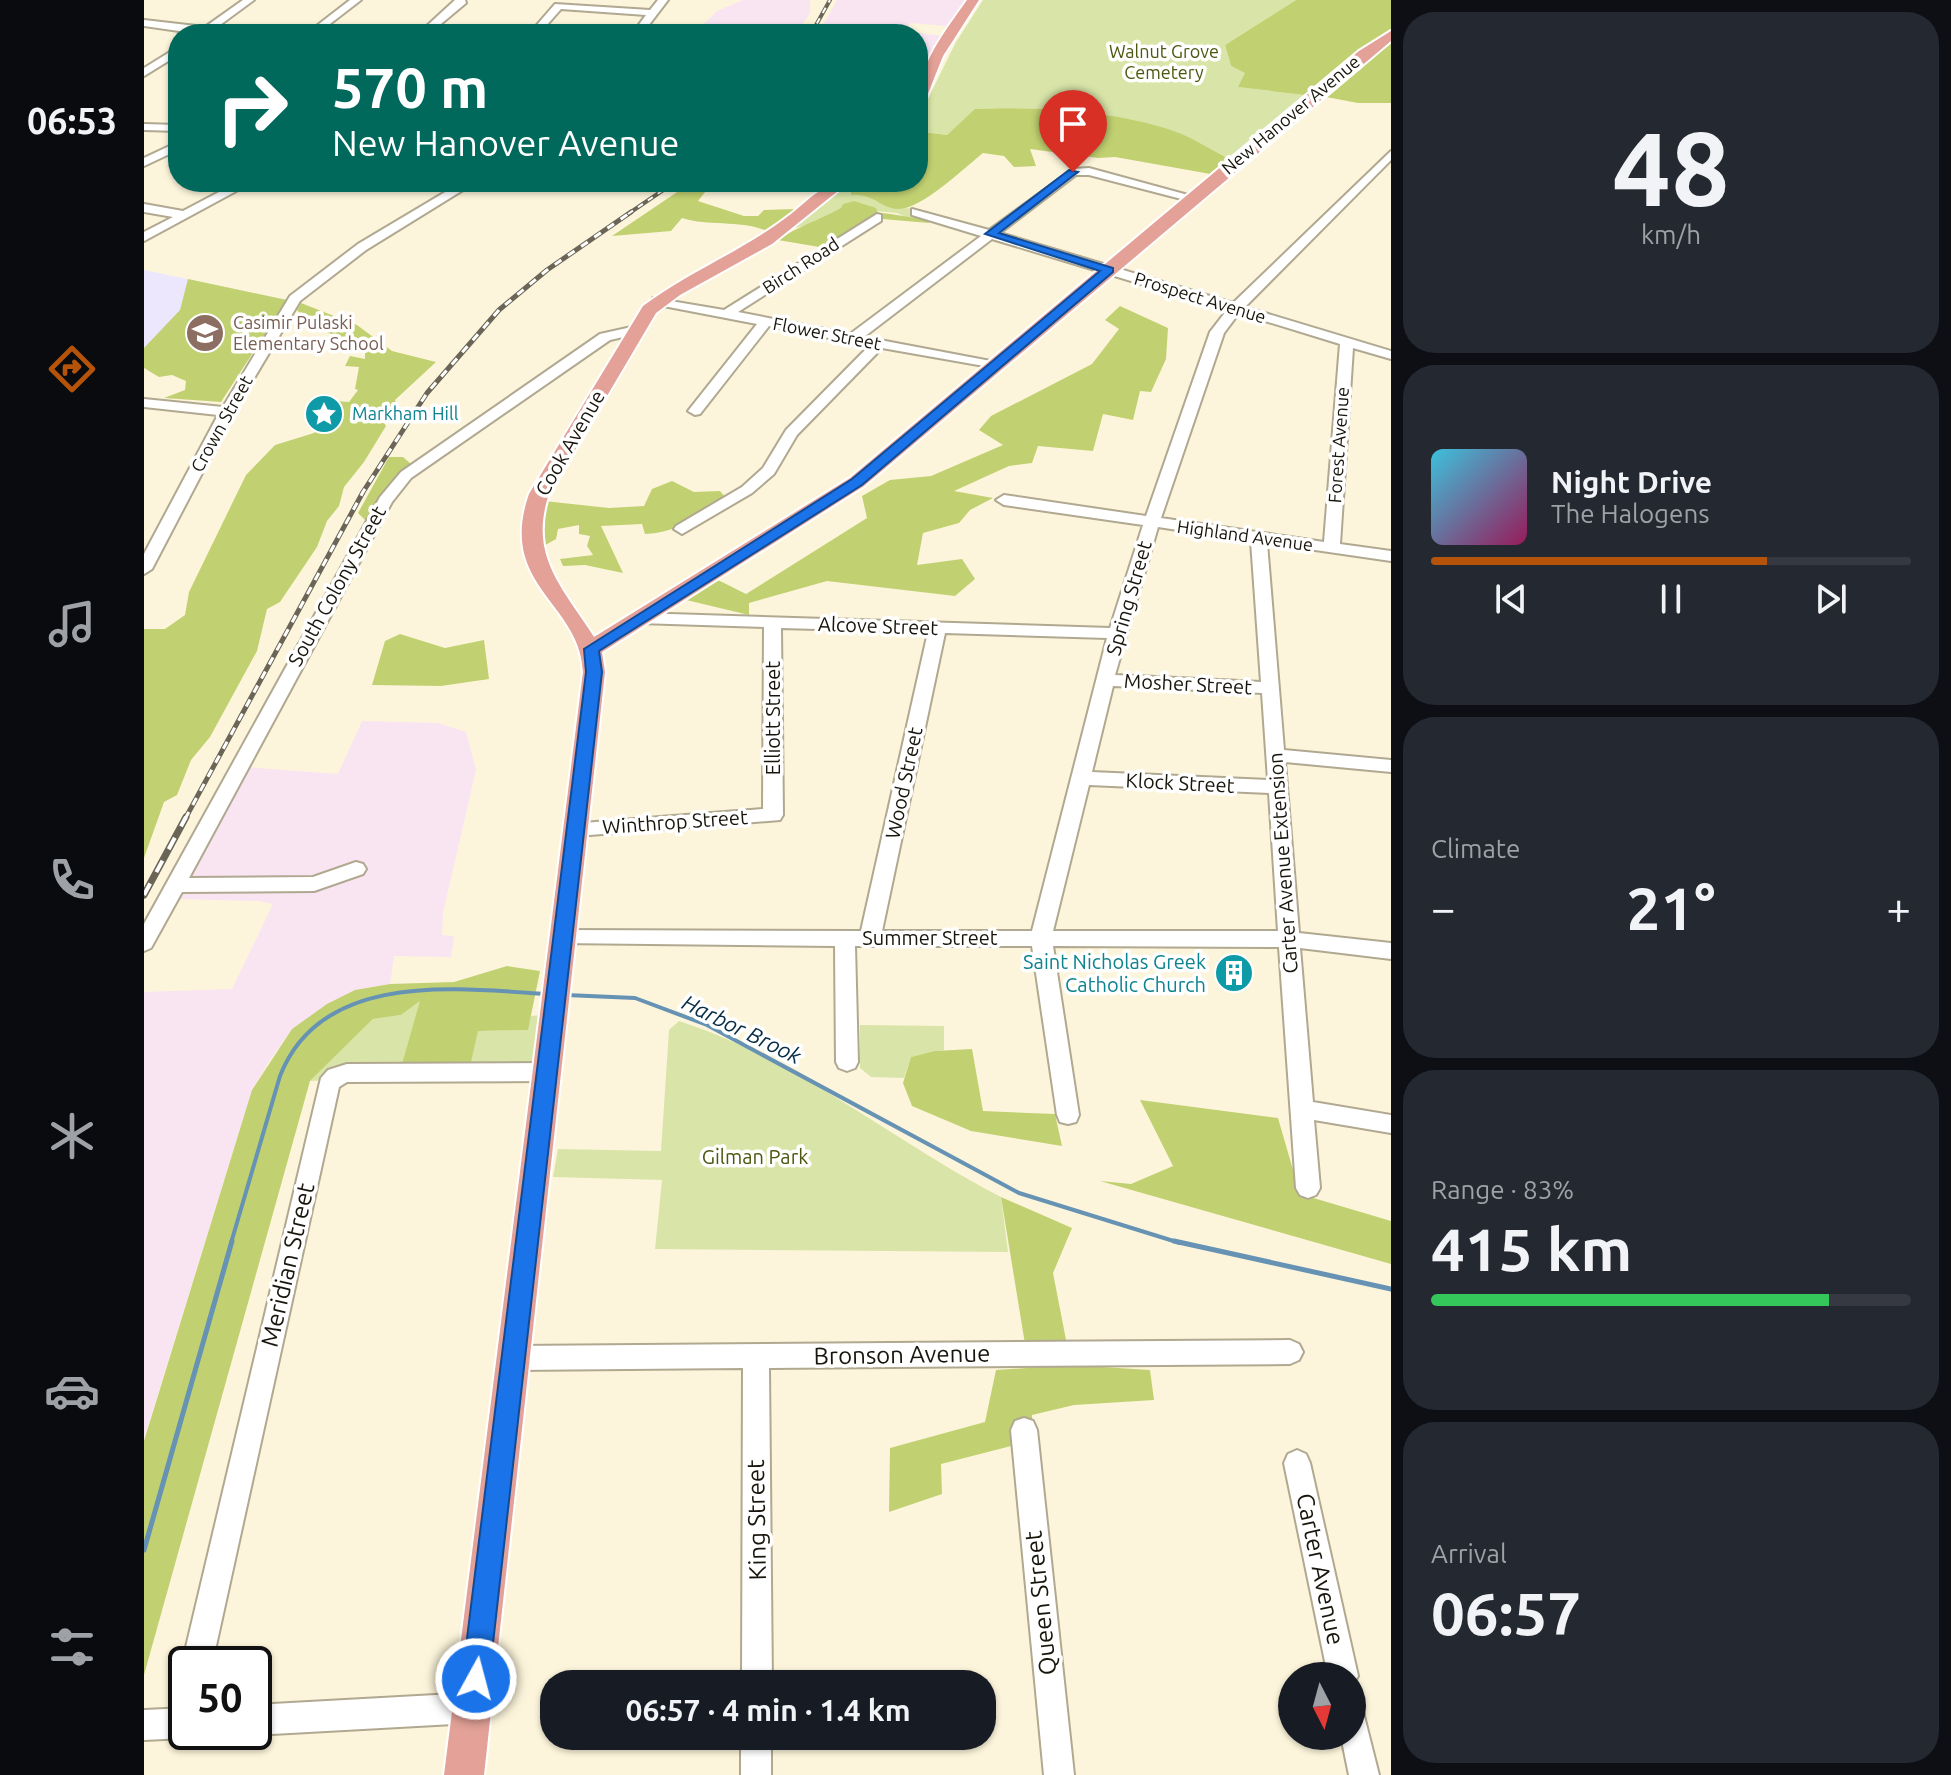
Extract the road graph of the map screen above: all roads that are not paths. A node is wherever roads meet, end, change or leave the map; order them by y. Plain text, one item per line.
1 (249, 0) edge
2 (356, 0) edge
3 (461, 0) edge
4 (663, 0) edge
5 (973, 0) edge
6 (652, 13) junction
7 (144, 23) edge
8 (215, 24) edge
9 (324, 24) edge
10 (434, 24) edge
11 (543, 24) edge
12 (644, 24) edge
13 (168, 27) edge
14 (1391, 35) edge
15 (168, 57) edge
16 (144, 73) edge
17 (928, 76) edge
18 (144, 127) edge
19 (168, 128) edge
20 (168, 150) edge
21 (1391, 154) edge
22 (144, 163) edge
23 (228, 192) edge
24 (453, 192) edge
25 (829, 192) edge
26 (1193, 198) junction
27 (144, 208) edge
28 (916, 212) dead end
29 (185, 215) junction
30 (877, 218) dead end
31 (991, 234) junction
32 (144, 237) edge
33 (1109, 270) junction
34 (658, 301) junction
35 (1235, 309) junction
36 (725, 315) junction
37 (766, 322) junction
38 (636, 330) junction
39 (852, 339) junction
40 (1347, 343) junction
41 (878, 344) junction
42 (1391, 355) edge
43 (996, 366) junction
44 (144, 403) edge
45 (695, 411) dead end
46 (227, 412) junction
47 (1004, 500) dead end
48 (1151, 523) junction
49 (682, 529) dead end
50 (1259, 538) junction
51 (1332, 548) junction
52 (1391, 556) edge
53 (144, 569) edge
54 (639, 618) junction
55 (772, 622) junction
56 (937, 629) junction
57 (1117, 633) junction
58 (591, 649) junction
59 (1106, 680) junction
60 (1270, 688) junction
61 (1276, 755) junction
62 (1391, 766) edge
63 (1082, 778) junction
64 (1278, 787) junction
65 (773, 815) joint
66 (577, 829) junction
67 (356, 869) dead end
68 (175, 885) junction
69 (845, 937) junction
70 (870, 937) junction
71 (564, 938) junction
72 (1041, 938) junction
73 (1288, 939) junction
74 (144, 943) edge
75 (1391, 951) edge
76 (847, 1062) dead end
77 (548, 1072) junction
78 (1302, 1109) junction
79 (1068, 1115) dead end
80 (1391, 1124) edge
81 (1308, 1188) dead end
82 (1290, 1352) dead end
83 (756, 1357) junction
84 (514, 1358) junction
85 (1024, 1430) dead end
86 (1297, 1463) dead end
87 (201, 1646) edge
88 (1340, 1662) edge
89 (757, 1670) edge
90 (472, 1708) junction
91 (272, 1719) edge
92 (168, 1722) edge
93 (144, 1725) edge
94 (756, 1750) edge
95 (1359, 1750) edge
96 (464, 1775) edge
97 (756, 1775) edge
98 (1059, 1775) edge
99 (1364, 1775) edge

1 - 8 street
2 - 9 street
3 - 10 street
4 - 6 street
5 - 17 main road
6 - 11 street
6 - 12 street
7 - 13 street
14 - 26 main road, New Hanover Avenue
15 - 16 street
18 - 19 street
20 - 22 street
21 - 35 street, Spring Street
23 - 29 street
24 - 46 street, Crown Street
25 - 34 main road
26 - 31 street
26 - 33 main road, New Hanover Avenue
27 - 29 street
28 - 31 street, Prospect Avenue
29 - 32 street
30 - 36 street, Birch Road
31 - 33 street, Prospect Avenue
31 - 39 street
33 - 35 street, Prospect Avenue
33 - 43 main road, New Hanover Avenue
34 - 36 street, Flower Street
34 - 38 main road, Cook Avenue
35 - 40 street, Prospect Avenue
35 - 48 street, Spring Street
36 - 37 street, Flower Street
37 - 39 street, Flower Street
37 - 45 street
38 - 58 main road, Cook Avenue
38 - 68 street, South Colony Street
39 - 41 street, Flower Street
40 - 42 street, Prospect Avenue
40 - 51 street, Forest Avenue
41 - 43 street, Flower Street
41 - 49 street
43 - 54 main road, New Hanover Avenue
44 - 46 street
46 - 53 street, Crown Street
47 - 48 street, Highland Avenue
48 - 50 street, Highland Avenue
48 - 57 street, Spring Street
50 - 51 street, Highland Avenue
50 - 60 street, Carter Avenue Extension
51 - 52 street, Highland Avenue
54 - 55 street, Alcove Street
54 - 58 main road, New Hanover Avenue
55 - 56 street, Alcove Street
55 - 65 street, Elliott Street
56 - 57 street, Alcove Street
56 - 70 street, Wood Street
57 - 59 street, Spring Street
58 - 66 main road
59 - 60 street, Mosher Street
59 - 63 street, Spring Street
60 - 61 street, Carter Avenue Extension
61 - 62 street
61 - 64 street, Carter Avenue Extension
63 - 64 street, Klock Street
63 - 72 street, Spring Street
64 - 73 street, Carter Avenue Extension
65 - 66 street, Winthrop Street
66 - 71 main road
67 - 68 street
68 - 74 street, South Colony Street
69 - 70 street, Summer Street
69 - 71 street, Summer Street
69 - 76 street
70 - 72 street, Summer Street
71 - 77 main road
72 - 73 street, Summer Street
72 - 79 street, Spring Street
73 - 75 street, Summer Street
73 - 78 street, Carter Avenue Extension
77 - 84 main road
77 - 87 street, Meridian Street
78 - 80 street
78 - 81 street, Carter Avenue Extension
82 - 83 street, Bronson Avenue
83 - 84 street, Bronson Avenue
83 - 89 street, King Street
84 - 90 main road
85 - 98 street, Queen Street
86 - 88 street, Carter Avenue
90 - 91 street
90 - 96 main road
92 - 93 street
94 - 97 street
95 - 99 street

